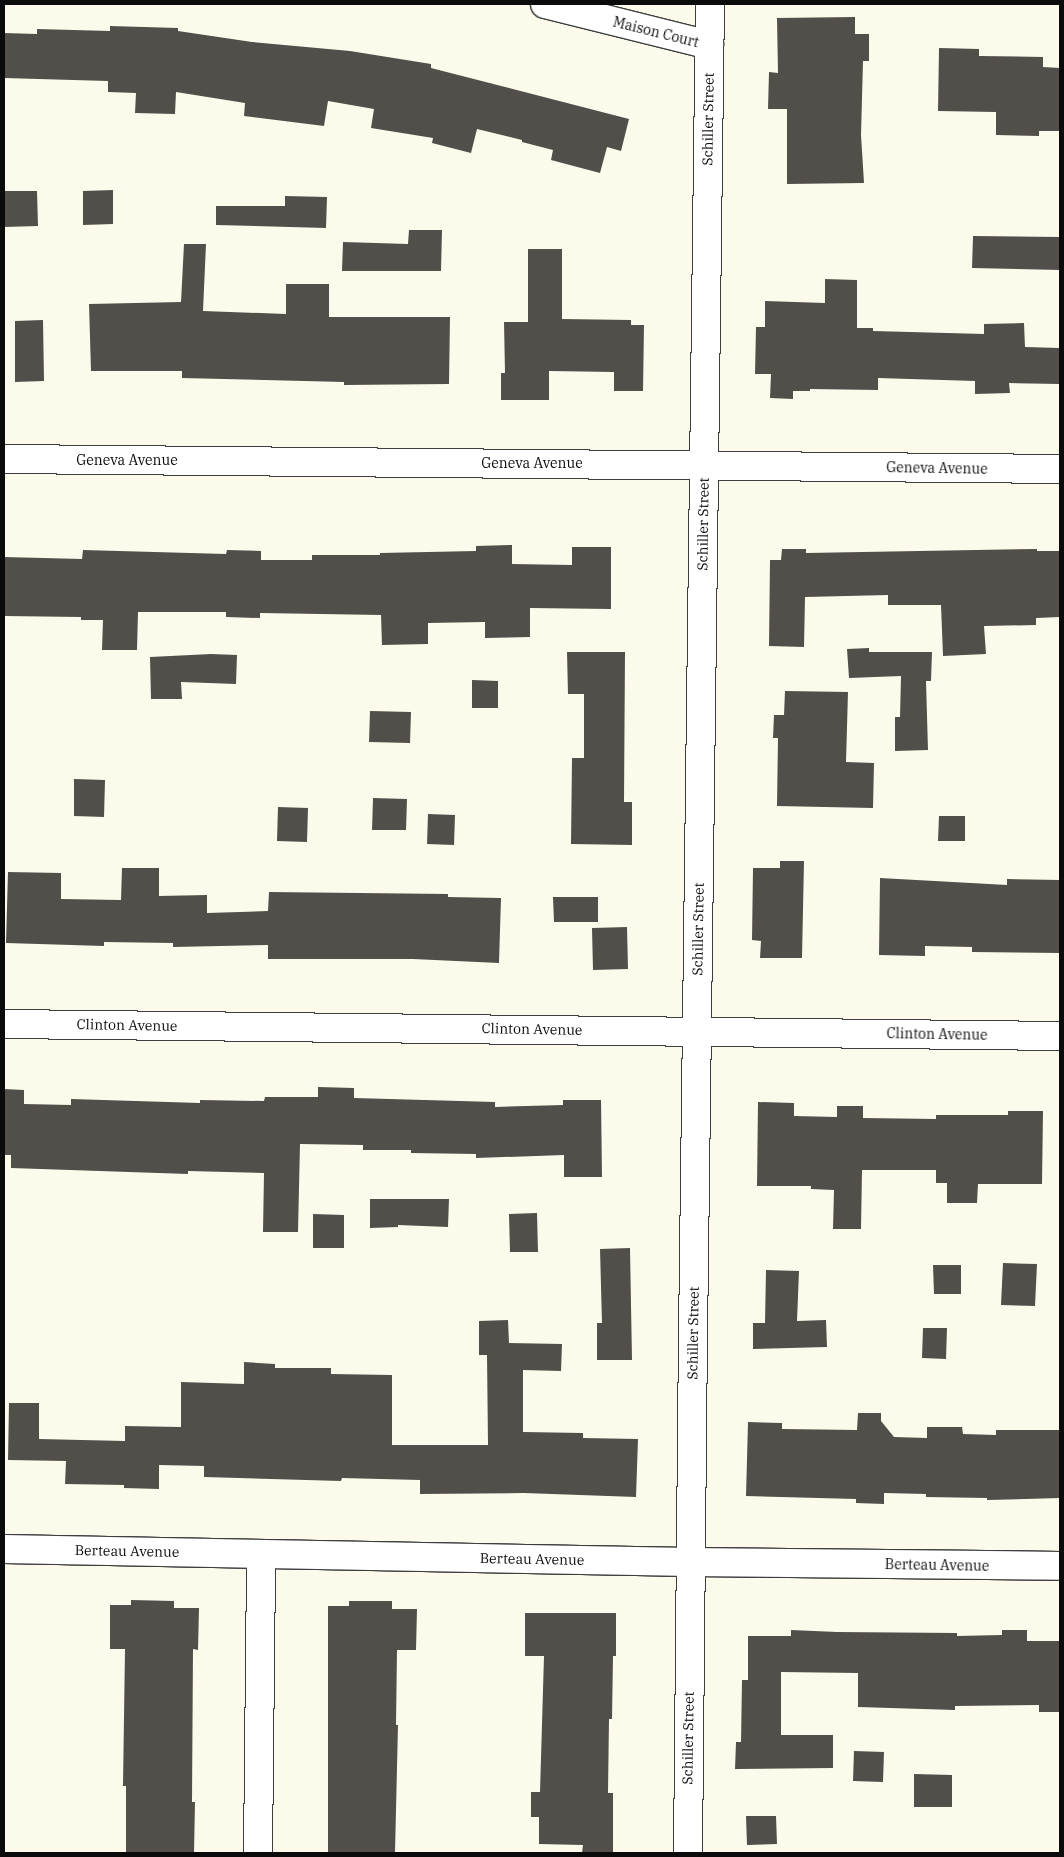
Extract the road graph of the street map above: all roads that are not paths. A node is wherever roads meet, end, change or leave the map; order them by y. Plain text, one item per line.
1 (545, 4) edge
2 (710, 4) edge
3 (709, 45) junction
4 (4, 459) edge
5 (704, 464) junction
6 (1060, 469) edge
7 (4, 1024) edge
8 (697, 1031) junction
9 (1060, 1036) edge
10 (4, 1549) edge
11 (261, 1554) junction
12 (690, 1562) junction
13 (1060, 1566) edge
14 (258, 1853) edge
15 (688, 1853) edge

1 - 3 street, Maison Court
2 - 3 street, Schiller Street
3 - 5 street, Schiller Street
4 - 5 street, Geneva Avenue
5 - 6 street, Geneva Avenue
5 - 8 street, Schiller Street
7 - 8 street, Clinton Avenue
8 - 9 street, Clinton Avenue
8 - 12 street, Schiller Street
10 - 11 street, Berteau Avenue
11 - 12 street, Berteau Avenue
11 - 14 street
12 - 13 street, Berteau Avenue
12 - 15 street, Schiller Street

